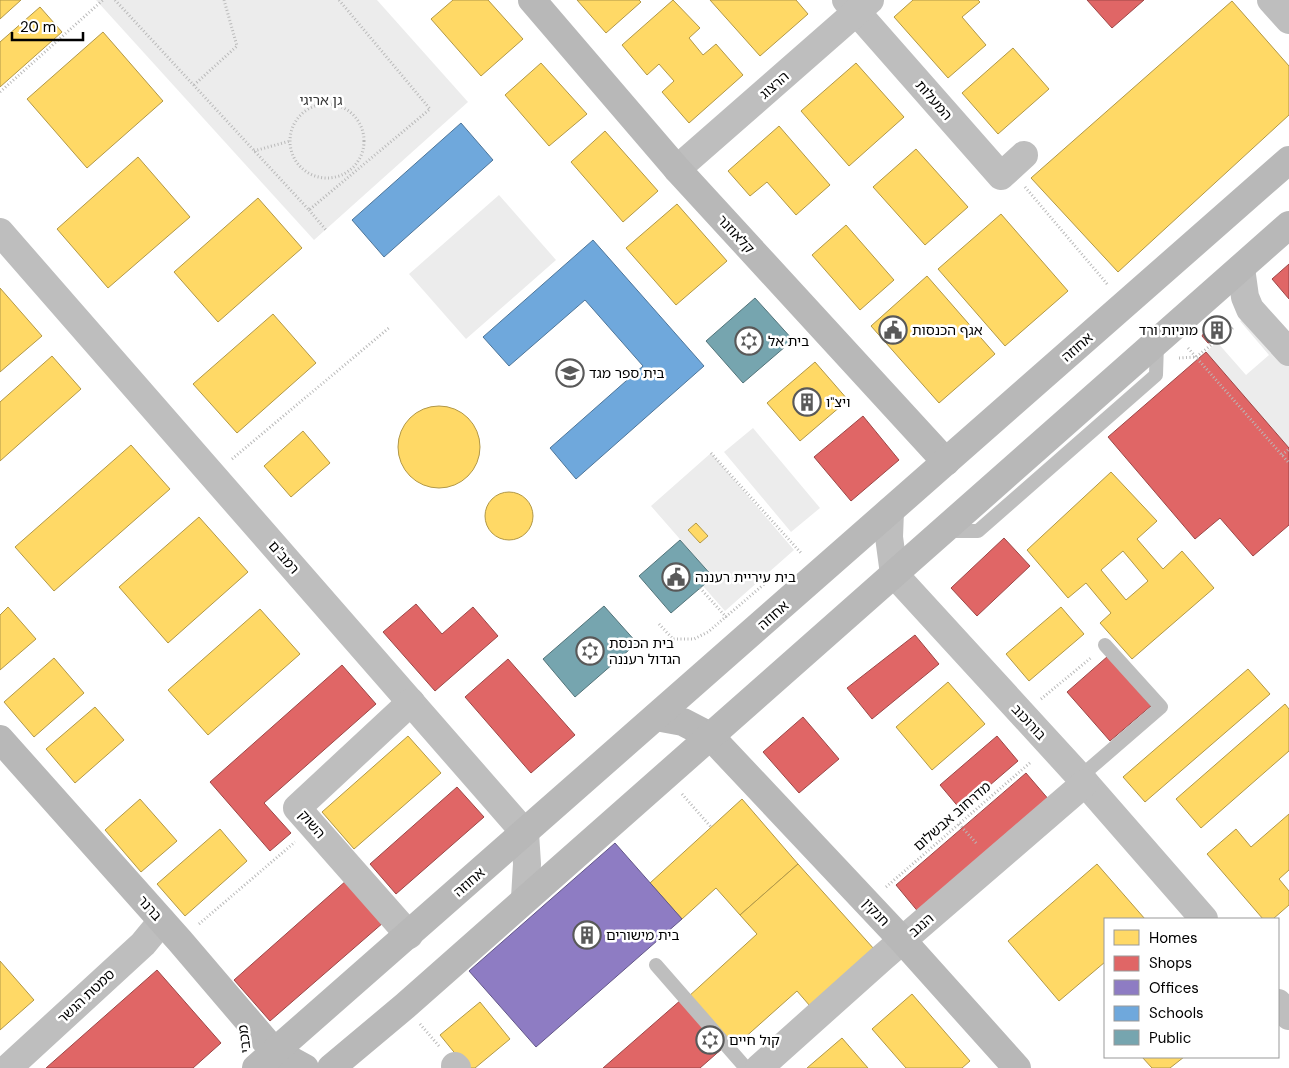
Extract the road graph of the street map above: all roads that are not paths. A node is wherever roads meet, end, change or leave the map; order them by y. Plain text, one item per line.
1 (532, 0) edge
2 (1271, 0) edge
3 (858, 4) edge
4 (1289, 20) edge
5 (1024, 155) dead end
6 (1289, 160) edge
7 (677, 169) junction
8 (1289, 225) edge
9 (0, 232) edge
10 (1240, 268) junction
11 (1289, 352) edge
12 (946, 462) junction
13 (890, 511) junction
14 (894, 574) junction
15 (1106, 645) road end
16 (411, 702) junction
17 (656, 717) junction
18 (731, 718) junction
19 (710, 736) junction
20 (0, 740) edge
21 (732, 759) junction
22 (1082, 780) junction
23 (525, 833) junction
24 (525, 898) junction
25 (1203, 918) edge
26 (162, 921) junction
27 (409, 935) junction
28 (903, 940) junction
29 (656, 965) dead end
30 (1279, 1005) edge
31 (239, 1011) junction
32 (1289, 1016) edge
33 (265, 1060) edge
34 (8, 1068) edge
35 (246, 1068) edge
36 (305, 1068) edge
37 (331, 1068) edge
38 (746, 1068) edge
39 (759, 1068) edge
40 (1017, 1068) edge

1 - 7 main road, קלאוזנר
2 - 4 street
3 - 5 street, המעלות
3 - 7 street, הרצוג
6 - 12 main road, אחוזה
7 - 12 main road, קלאוזנר
8 - 10 main road
9 - 16 street, רמב"ם
10 - 11 street
10 - 14 main road
12 - 13 main road, אחוזה
13 - 14 street
13 - 17 main road, אחוזה
14 - 18 main road
14 - 22 street, בורוכוב
15 - 22 lane
16 - 23 street, רמב"ם
16 - 27 street, השוק
17 - 19 main road, חנקין
17 - 23 main road, אחוזה
18 - 19 main road
18 - 21 main road
19 - 21 main road, חנקין
19 - 24 main road
20 - 26 main road, ברנר
21 - 28 main road, חנקין
22 - 25 street, בורוכוב
22 - 28 street, הנגב
23 - 24 street
23 - 27 main road, אחוזה
24 - 37 main road
26 - 31 main road, ברנר
26 - 34 street, סמטת הגשר
27 - 33 main road, אחוזה
28 - 39 street, הנגב
28 - 40 main road, חנקין
29 - 38 lane
30 - 32 street
31 - 33 main road, ברנר
31 - 35 main road, מכבי
33 - 36 main road, ברנר

